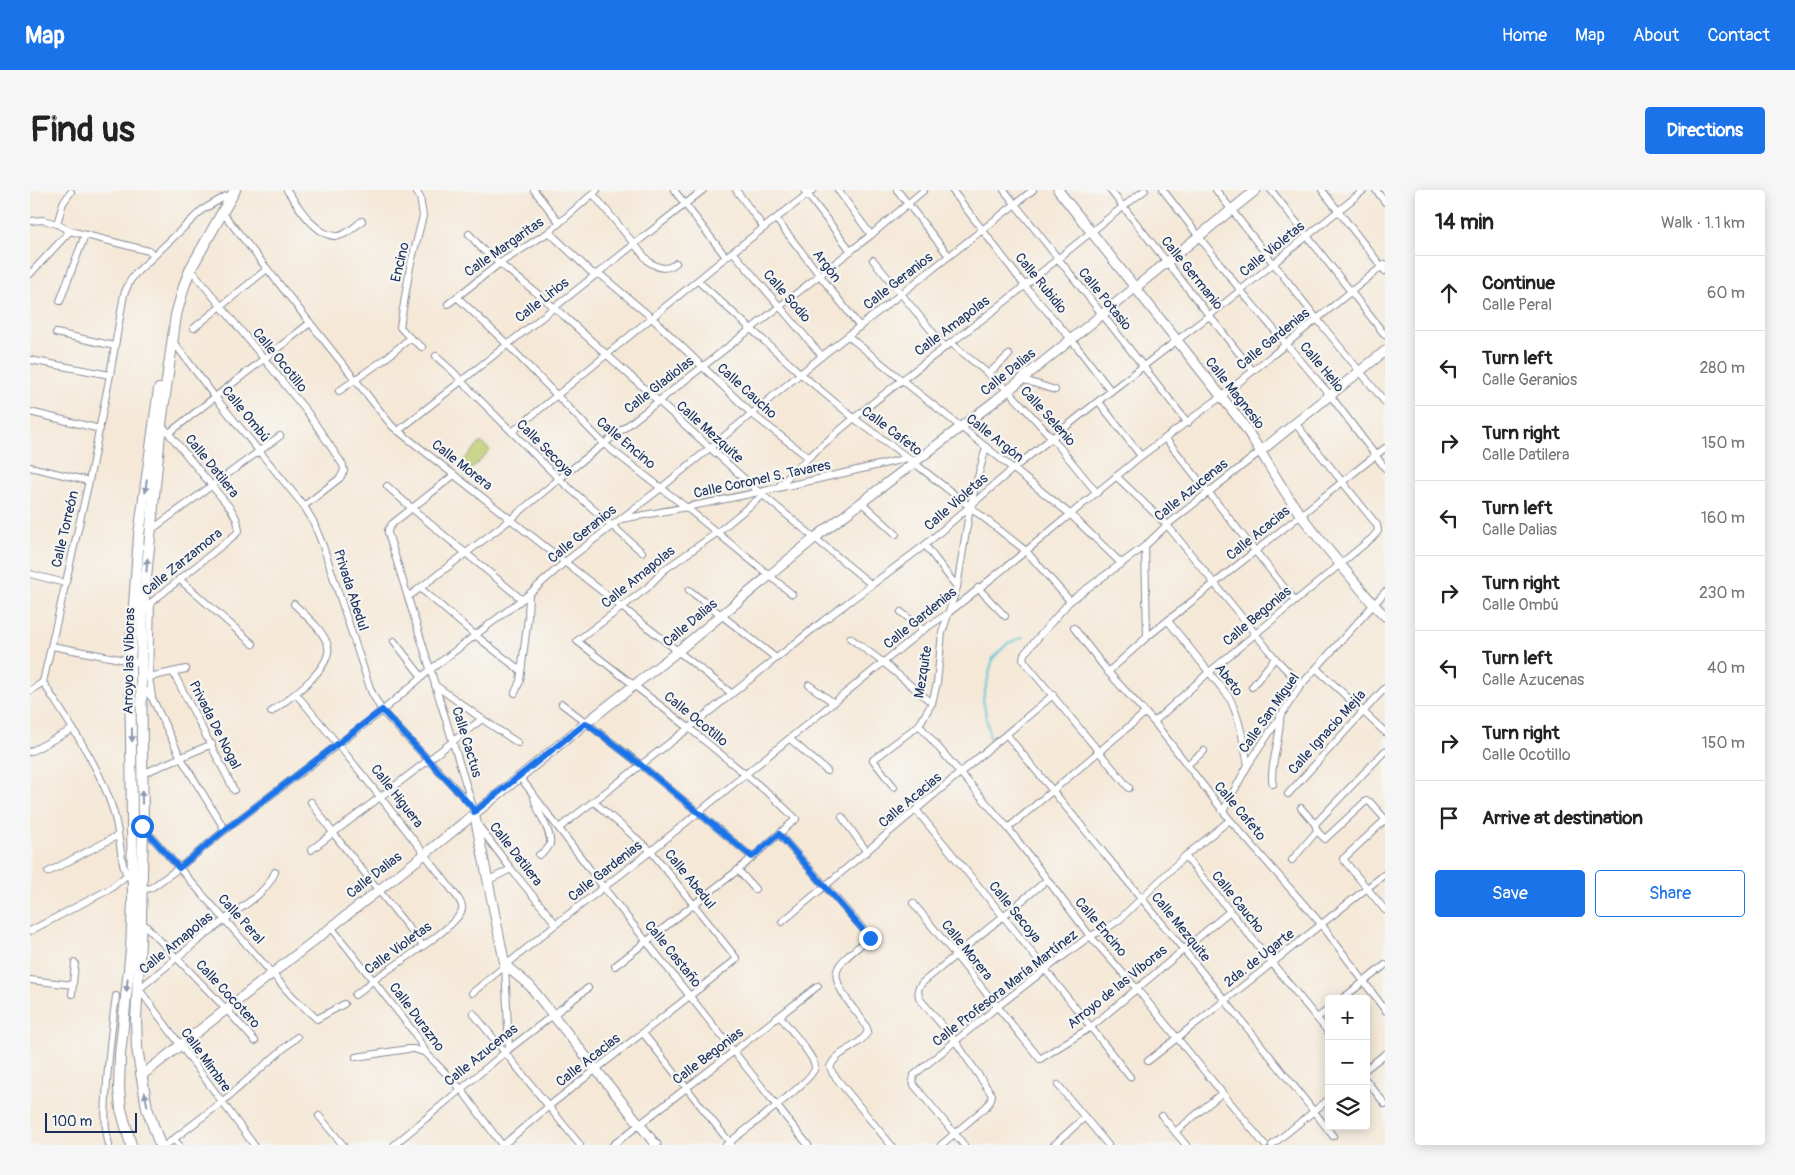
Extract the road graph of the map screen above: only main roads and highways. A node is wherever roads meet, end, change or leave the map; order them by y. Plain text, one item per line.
1 (230, 194) edge
2 (189, 267) junction
3 (158, 421) junction
4 (136, 662) junction
5 (134, 882) junction
6 (131, 1145) edge
7 (160, 1145) edge

1 - 2 main road, Arroyo las Víboras
1 - 2 main road, Arroyo las Víboras
2 - 3 main road, Arroyo las Víboras
4 -> 3 main road, Arroyo las Víboras
3 -> 4 main road, Arroyo las Víboras
4 -> 5 main road, Arroyo las Víboras
5 -> 4 main road, Arroyo las Víboras
5 -> 6 main road, Arroyo las Víboras
7 -> 5 main road, Arroyo las Víboras

